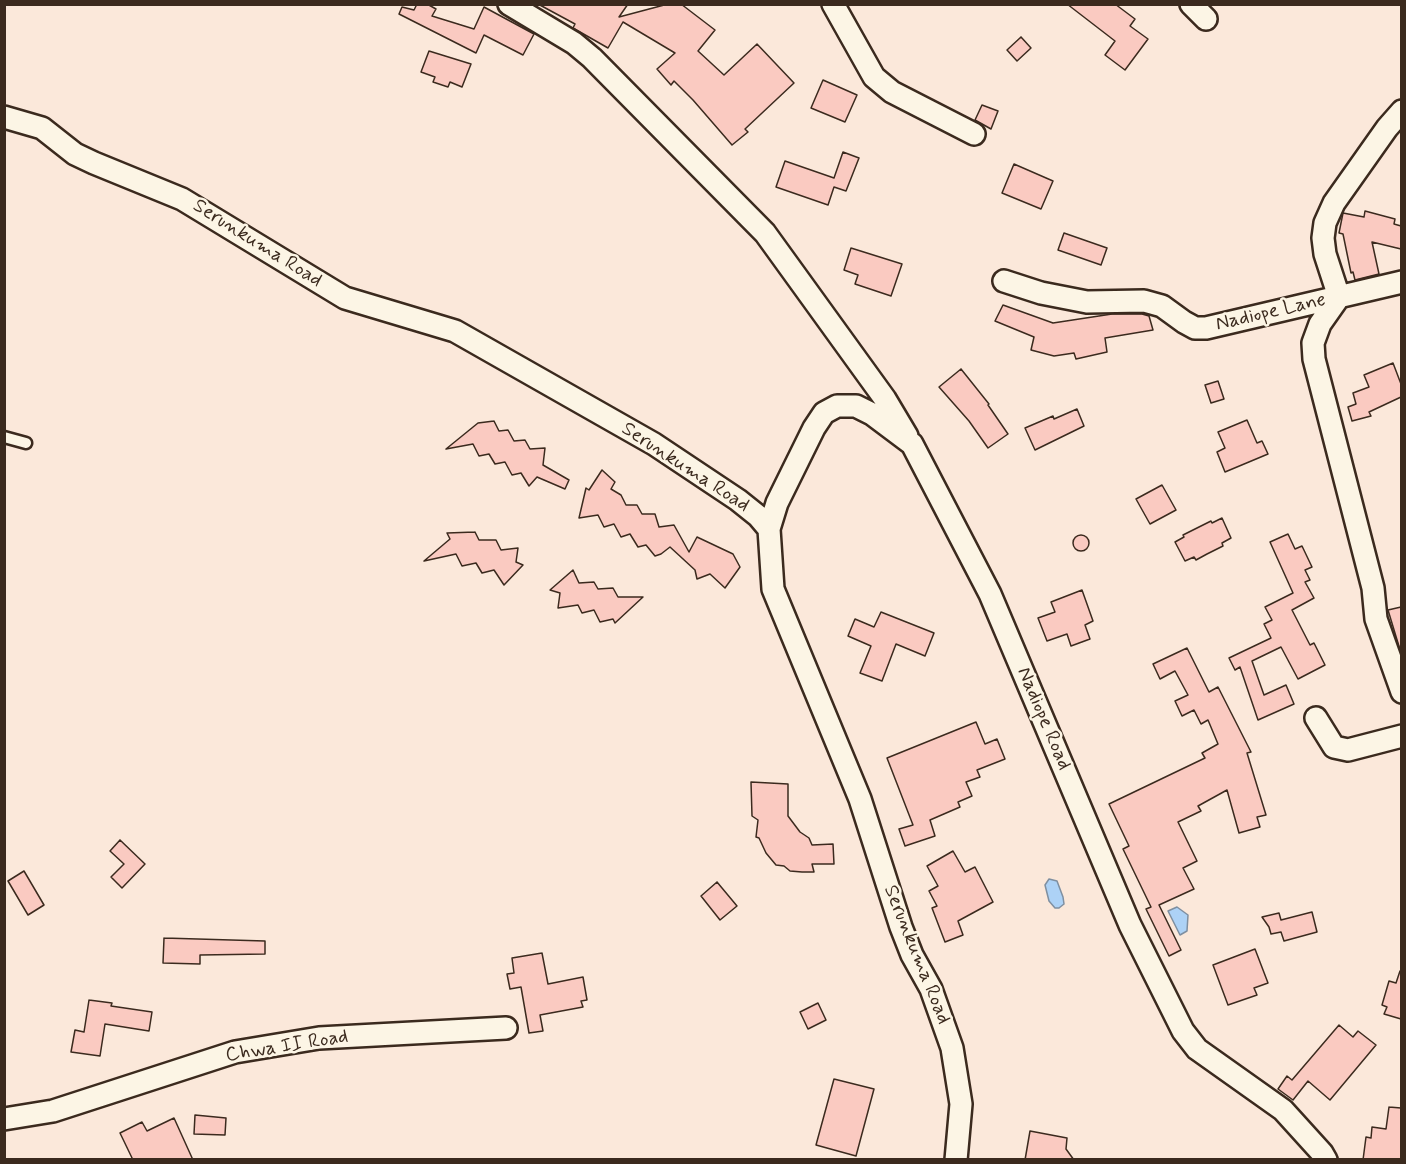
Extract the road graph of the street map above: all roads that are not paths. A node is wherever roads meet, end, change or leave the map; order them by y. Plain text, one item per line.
1 (509, 4) edge
2 (833, 4) edge
3 (1401, 111) edge
4 (4, 117) edge
5 (974, 134) dead end
6 (1004, 281) dead end
7 (1401, 282) edge
8 (1338, 297) junction
9 (4, 437) edge
10 (26, 443) dead end
11 (912, 444) junction
12 (769, 529) junction
13 (1401, 692) edge
14 (1316, 718) dead end
15 (1401, 736) edge
16 (506, 1028) dead end
17 (4, 1119) edge
18 (956, 1160) edge
19 (1326, 1160) edge

1 - 11 street
2 - 5 street
3 - 8 street
4 - 12 street, Serunkuma Road
6 - 8 street, Nadiope Lane
7 - 8 street, Nadiope Lane
8 - 13 street
9 - 10 lane
11 - 12 street, Nadiope Road
11 - 19 street, Nadiope Road
12 - 18 street, Serunkuma Road
14 - 15 street
16 - 17 street, Chwa II Road

